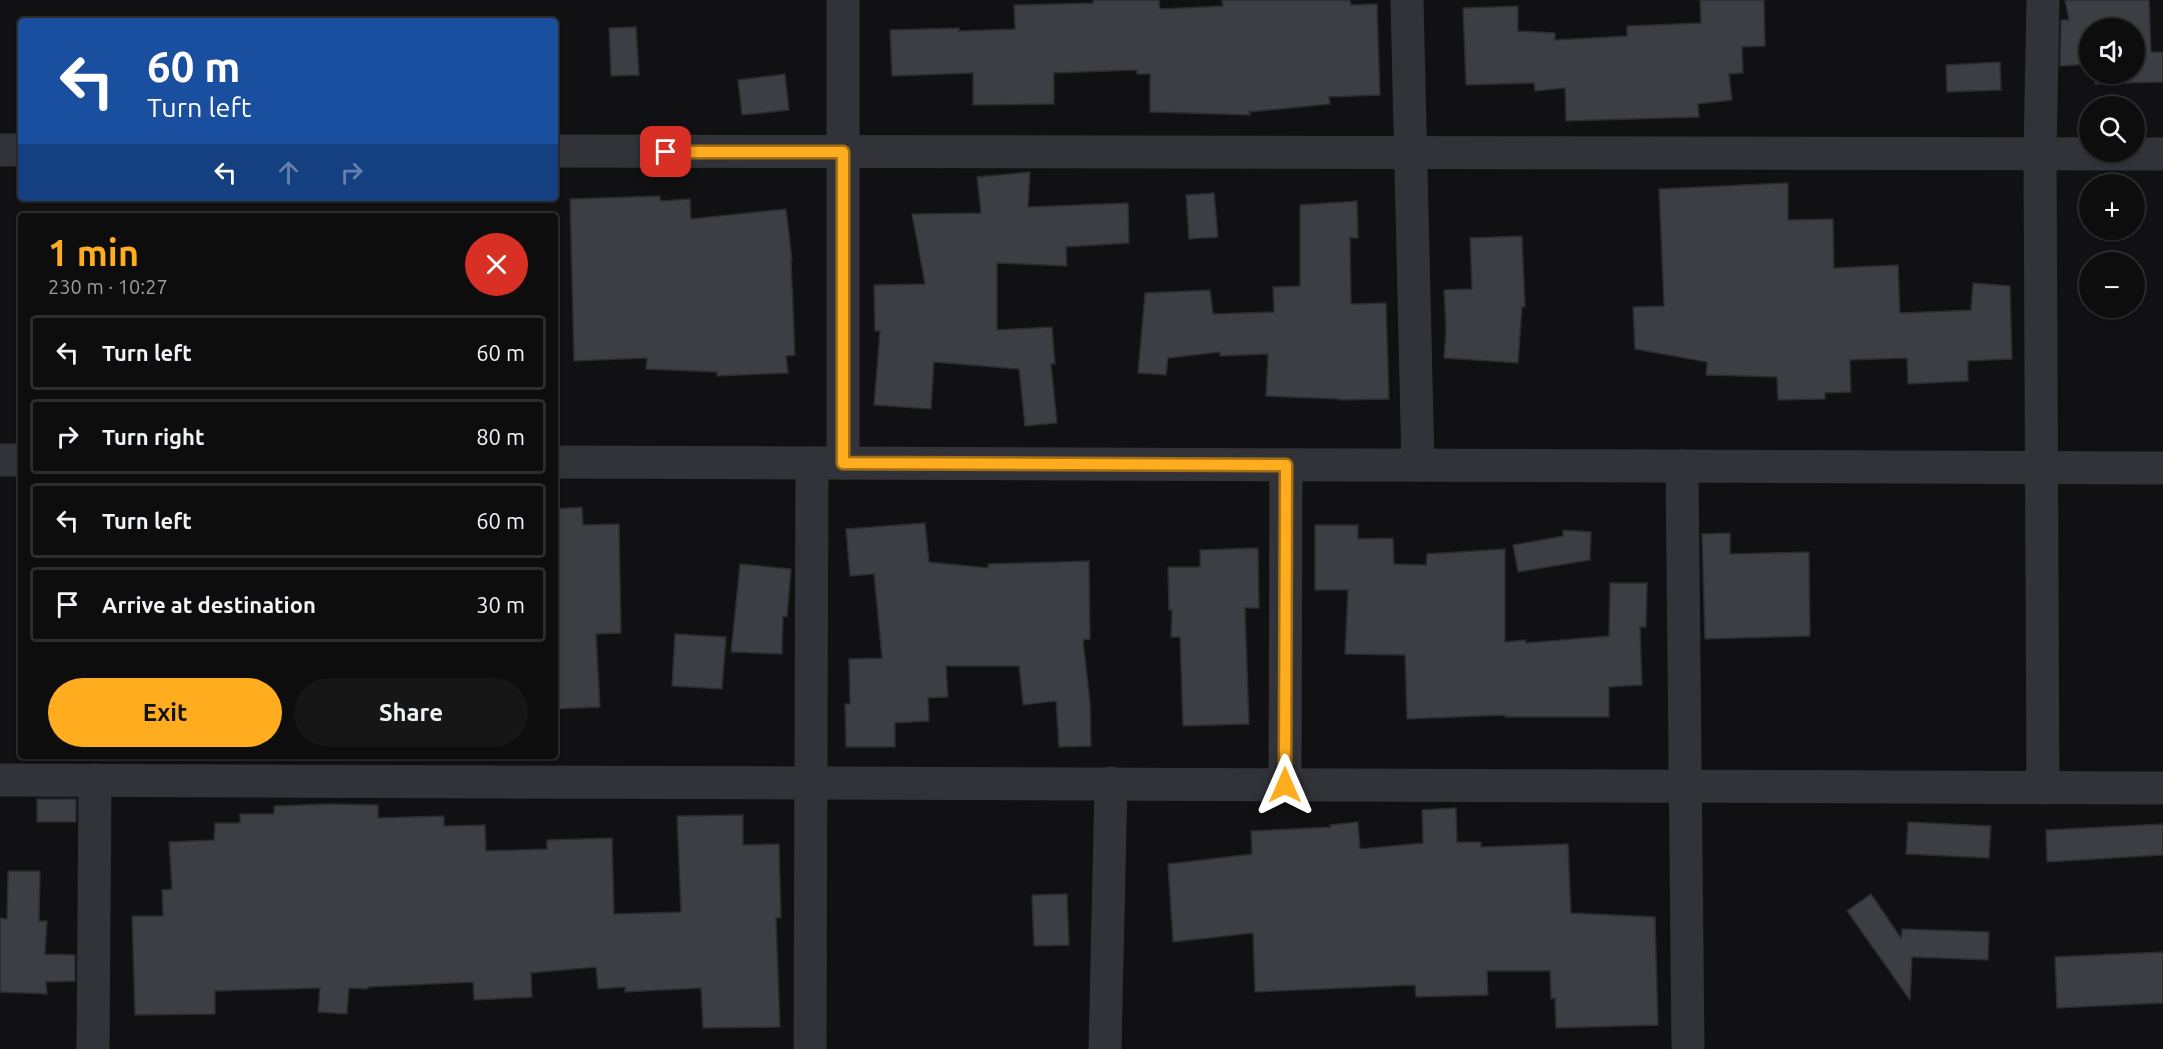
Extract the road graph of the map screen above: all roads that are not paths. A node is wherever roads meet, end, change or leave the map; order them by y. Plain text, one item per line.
1 (843, 0) edge
2 (1407, 0) edge
3 (2043, 0) edge
4 (0, 150) edge
5 (18, 150) edge
6 (558, 152) edge
7 (843, 152) junction
8 (1410, 153) junction
9 (2163, 154) edge
10 (2040, 155) junction
11 (0, 460) edge
12 (18, 460) edge
13 (558, 462) edge
14 (828, 463) junction
15 (1286, 465) junction
16 (1418, 465) junction
17 (1682, 466) junction
18 (2041, 468) junction
19 (2163, 468) edge
20 (0, 780) edge
21 (95, 780) junction
22 (812, 783) junction
23 (1111, 783) junction
24 (1285, 785) junction
25 (1686, 787) junction
26 (2043, 788) junction
27 (2163, 788) edge
28 (93, 1049) edge
29 (810, 1049) edge
30 (1105, 1049) edge
31 (1688, 1049) edge

1 - 7 street
2 - 8 street
3 - 10 street
4 - 5 street
6 - 7 street
7 - 8 street
7 - 14 street
8 - 10 street
8 - 16 street
9 - 10 street
10 - 18 street
11 - 12 street
13 - 14 street
14 - 15 street
14 - 22 street
15 - 16 street
15 - 24 street
16 - 17 street
17 - 18 street
17 - 25 street
18 - 19 street
18 - 26 street
20 - 21 street
21 - 22 street
21 - 28 street
22 - 23 street
22 - 29 street
23 - 24 street
23 - 30 street
24 - 25 street
25 - 26 street
25 - 31 street
26 - 27 street

